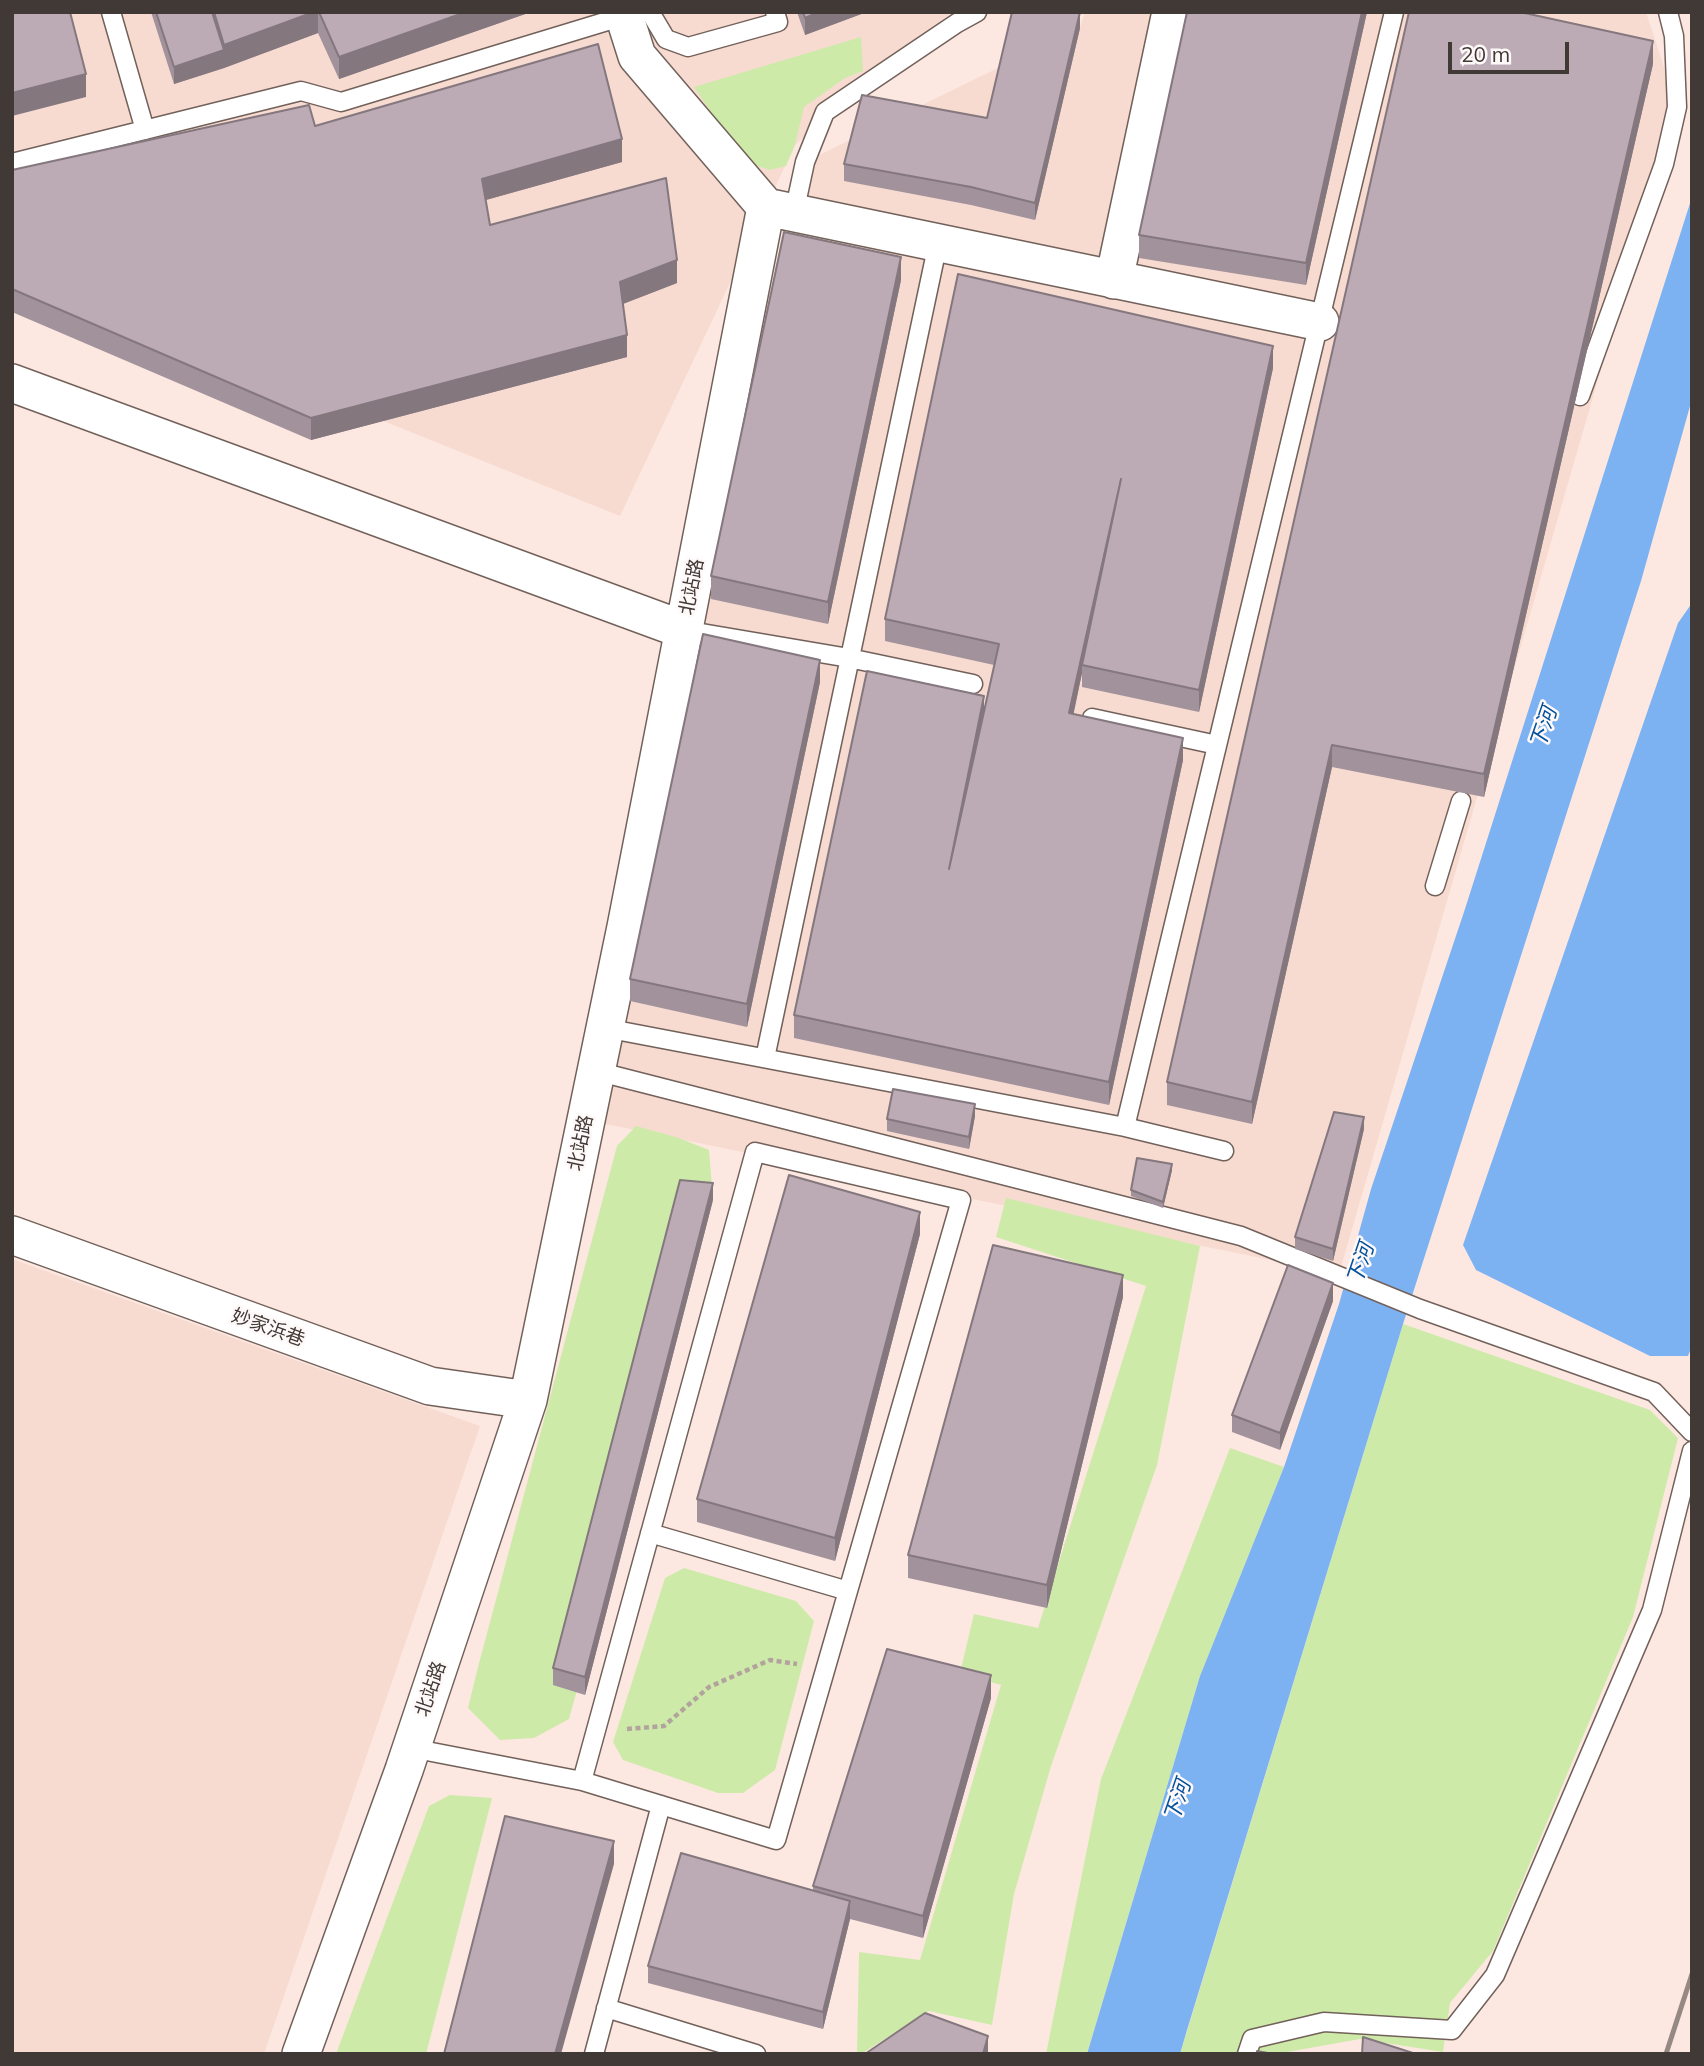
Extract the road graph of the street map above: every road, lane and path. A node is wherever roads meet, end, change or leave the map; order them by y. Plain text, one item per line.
1 (111, 12) edge
2 (775, 12) edge
3 (977, 12) edge
4 (1171, 12) edge
5 (1394, 12) edge
6 (1668, 12) edge
7 (632, 13) edge
8 (959, 18) edge
9 (145, 130) junction
10 (12, 163) edge
11 (780, 210) junction
12 (938, 243) junction
13 (1114, 280) junction
14 (1320, 322) junction
15 (12, 383) edge
16 (1580, 396) edge
17 (684, 630) junction
18 (849, 658) junction
19 (973, 684) dead end
20 (1092, 718) edge
21 (1217, 744) junction
22 (1461, 801) edge
23 (1436, 886) dead end
24 (605, 1028) junction
25 (765, 1058) junction
26 (596, 1071) junction
27 (1125, 1128) junction
28 (1224, 1151) dead end
29 (12, 1235) edge
30 (528, 1400) junction
31 (1692, 1432) edge
32 (1692, 1451) edge
33 (650, 1533) junction
34 (848, 1591) junction
35 (826, 1669) junction
36 (596, 1731) junction
37 (411, 1748) junction
38 (582, 1781) junction
39 (661, 1805) junction
40 (606, 2008) junction
41 (301, 2054) edge
42 (594, 2054) edge
43 (756, 2054) edge
44 (1247, 2054) edge

1 - 9 lane
2 - 7 lane
3 - 8 lane
4 - 13 street
5 - 14 lane
6 - 16 lane
7 - 9 lane
7 - 11 street
8 - 11 lane
9 - 10 lane
11 - 12 street
11 - 17 street, 北站路
12 - 13 street
12 - 18 lane
13 - 14 street
14 - 21 lane
15 - 17 street
17 - 18 lane
17 - 24 street, 北站路
18 - 19 lane
18 - 25 lane
20 - 21 lane
21 - 27 lane
22 - 23 lane
24 - 25 lane
24 - 26 street, 北站路
25 - 27 lane
26 - 30 street, 北站路
26 - 31 lane
27 - 28 lane
29 - 30 street, 妙家浜巷
30 - 37 street, 北站路
32 - 44 lane
33 - 34 lane
33 - 34 lane
33 - 36 lane
34 - 35 lane
35 - 36 path
35 - 39 lane
36 - 38 lane
37 - 38 lane
37 - 41 street, 北站路
38 - 39 lane
39 - 40 lane
40 - 42 lane
40 - 43 lane

